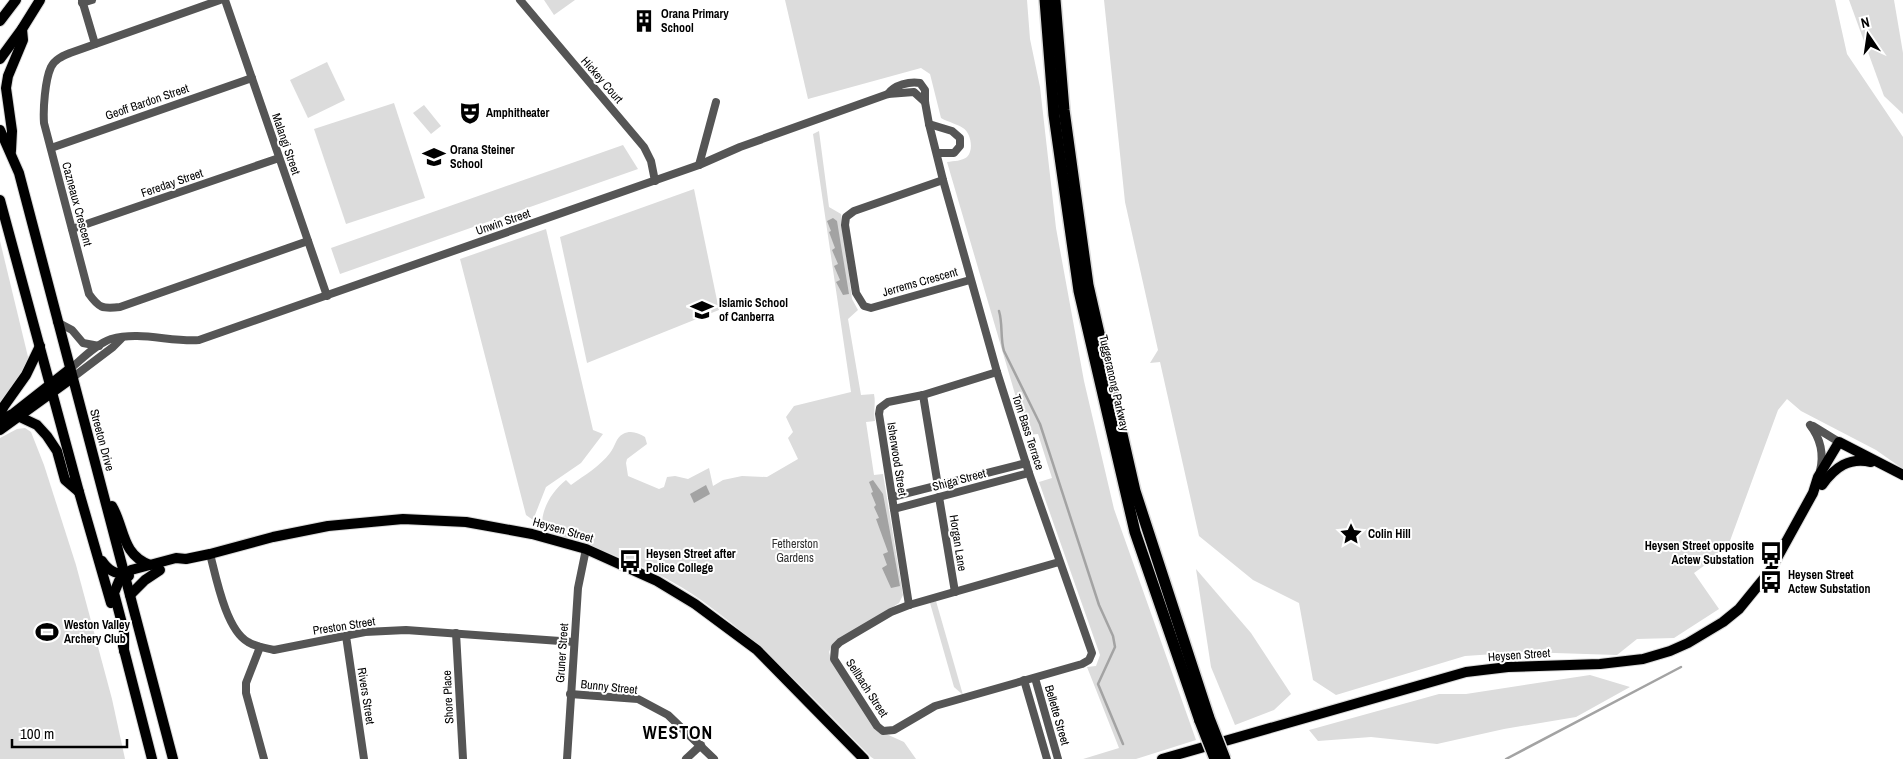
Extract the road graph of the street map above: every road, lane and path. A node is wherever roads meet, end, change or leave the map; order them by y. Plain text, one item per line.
1 (16, 0) edge
2 (40, 0) edge
3 (92, 0) edge
4 (190, 0) edge
5 (220, 0) edge
6 (225, 0) edge
7 (520, 0) edge
8 (1045, 0) edge
9 (1055, 0) edge
10 (82, 2) edge
11 (193, 10) junction
12 (0, 21) edge
13 (22, 29) junction
14 (95, 44) junction
15 (0, 59) edge
16 (252, 78) junction
17 (716, 102) dead end
18 (925, 102) joint
19 (929, 124) junction
20 (0, 130) edge
21 (51, 148) junction
22 (11, 152) junction
23 (936, 153) junction
24 (280, 158) junction
25 (699, 165) junction
26 (943, 180) junction
27 (655, 181) junction
28 (0, 200) edge
29 (72, 229) junction
30 (308, 241) junction
31 (970, 280) junction
32 (327, 296) junction
33 (58, 322) junction
34 (121, 339) junction
35 (40, 346) junction
36 (99, 346) junction
37 (997, 372) junction
38 (71, 374) junction
39 (51, 388) junction
40 (923, 395) junction
41 (0, 414) edge
42 (20, 417) junction
43 (0, 421) edge
44 (0, 430) edge
45 (1842, 443) junction
46 (1026, 463) junction
47 (1889, 467) junction
48 (1029, 473) junction
49 (1903, 475) edge
50 (1820, 481) junction
51 (938, 486) junction
52 (102, 490) junction
53 (79, 492) junction
54 (892, 497) junction
55 (939, 497) junction
56 (894, 509) junction
57 (586, 549) junction
58 (210, 554) junction
59 (99, 557) junction
60 (186, 559) junction
61 (1060, 562) junction
62 (150, 565) junction
63 (160, 570) junction
64 (125, 575) junction
65 (955, 592) junction
66 (130, 596) junction
67 (909, 605) junction
68 (456, 633) junction
69 (346, 636) junction
70 (574, 642) junction
71 (260, 647) junction
72 (124, 651) junction
73 (1035, 678) junction
74 (1024, 680) junction
75 (570, 694) junction
76 (1205, 720) junction
77 (701, 745) junction
78 (152, 759) edge
79 (173, 759) edge
80 (264, 759) edge
81 (364, 759) edge
82 (463, 759) edge
83 (567, 759) edge
84 (686, 759) edge
85 (714, 759) edge
86 (864, 759) edge
87 (1047, 759) edge
88 (1058, 759) edge
89 (1162, 759) edge
90 (1215, 759) edge
91 (1226, 759) edge

1 - 12 main road
2 - 13 main road
3 - 10 street
4 - 11 street
5 - 11 street, Cazneaux Crescent
6 - 16 street, Malangi Street
7 - 27 street, Hickey Court
8 - 76 highway, Tuggeranong Parkway
9 - 76 highway, Tuggeranong Parkway
10 - 14 street
11 - 14 street, Cazneaux Crescent
13 - 15 main road
13 - 22 main road
14 - 21 street, Cazneaux Crescent
16 - 21 street, Geoff Bardon Street
16 - 24 street, Malangi Street
17 - 25 street
18 - 19 street, Tom Bass Terrace
18 - 25 street, Unwin Street
19 - 23 street, Tom Bass Terrace
19 - 23 street
20 - 22 main road, Streeton Drive
21 - 29 street, Cazneaux Crescent
22 - 33 main road, Streeton Drive
23 - 26 street, Tom Bass Terrace
24 - 29 street, Fereday Street
24 - 30 street, Malangi Street
25 - 27 street, Unwin Street
26 - 31 street, Tom Bass Terrace
26 - 31 street, Jerrems Crescent
27 - 32 street, Unwin Street
28 - 35 main road
29 - 30 street, Cazneaux Crescent
30 - 32 street, Malangi Street
31 - 37 street, Tom Bass Terrace
32 - 34 street, Unwin Street
33 - 36 street
33 - 38 main road, Streeton Drive
34 - 36 street, Unwin Street
34 - 38 street
35 - 39 main road
35 - 41 main road
36 - 38 street, Unwin Street
37 - 40 street, Isherwood Street
37 - 46 street, Tom Bass Terrace
38 - 39 main road
38 - 52 main road, Streeton Drive
39 - 42 main road
39 - 43 main road
39 - 53 main road
40 - 51 street
40 - 54 street, Isherwood Street
42 - 44 main road
42 - 53 main road
45 - 47 main road
45 - 50 main road, Heysen Street
45 - 50 street
46 - 48 street, Tom Bass Terrace
46 - 51 street, Shiga Street
47 - 49 main road
47 - 50 main road
48 - 55 street, Shiga Street
48 - 61 street, Tom Bass Terrace
50 - 89 main road, Heysen Street
51 - 54 street, Shiga Street
52 - 62 main road
52 - 64 main road, Streeton Drive
53 - 59 main road
54 - 56 street, Isherwood Street
55 - 56 street, Shiga Street
55 - 65 street, Horgan Lane
56 - 67 street, Isherwood Street
57 - 58 main road, Heysen Street
57 - 70 street, Gruner Street
57 - 86 main road, Heysen Street
58 - 60 main road, Heysen Street
58 - 71 street
59 - 64 main road
59 - 72 main road
60 - 62 main road, Heysen Street
60 - 63 main road, Heysen Street
61 - 65 street, Sellbach Street
61 - 73 street, Tom Bass Terrace
62 - 64 main road, Heysen Street
63 - 64 main road, Heysen Street
63 - 66 main road
64 - 66 main road, Streeton Drive
64 - 72 main road
65 - 67 street, Sellbach Street
66 - 79 main road, Streeton Drive
67 - 74 street, Sellbach Street
68 - 69 street, Preston Street
68 - 70 street, Preston Street
68 - 82 street, Shore Place
69 - 71 street, Preston Street
69 - 81 street, Rivers Street
70 - 75 street, Gruner Street
71 - 80 street
72 - 78 main road
73 - 74 street, Sellbach Street
73 - 88 street, Bellette Street
74 - 87 street, Bellette Street
75 - 77 street, Bunny Street
75 - 83 street, Gruner Street
76 - 90 highway, Tuggeranong Parkway, bridge
76 - 91 highway, Tuggeranong Parkway, bridge
77 - 84 street
77 - 85 street, Bunny Street

